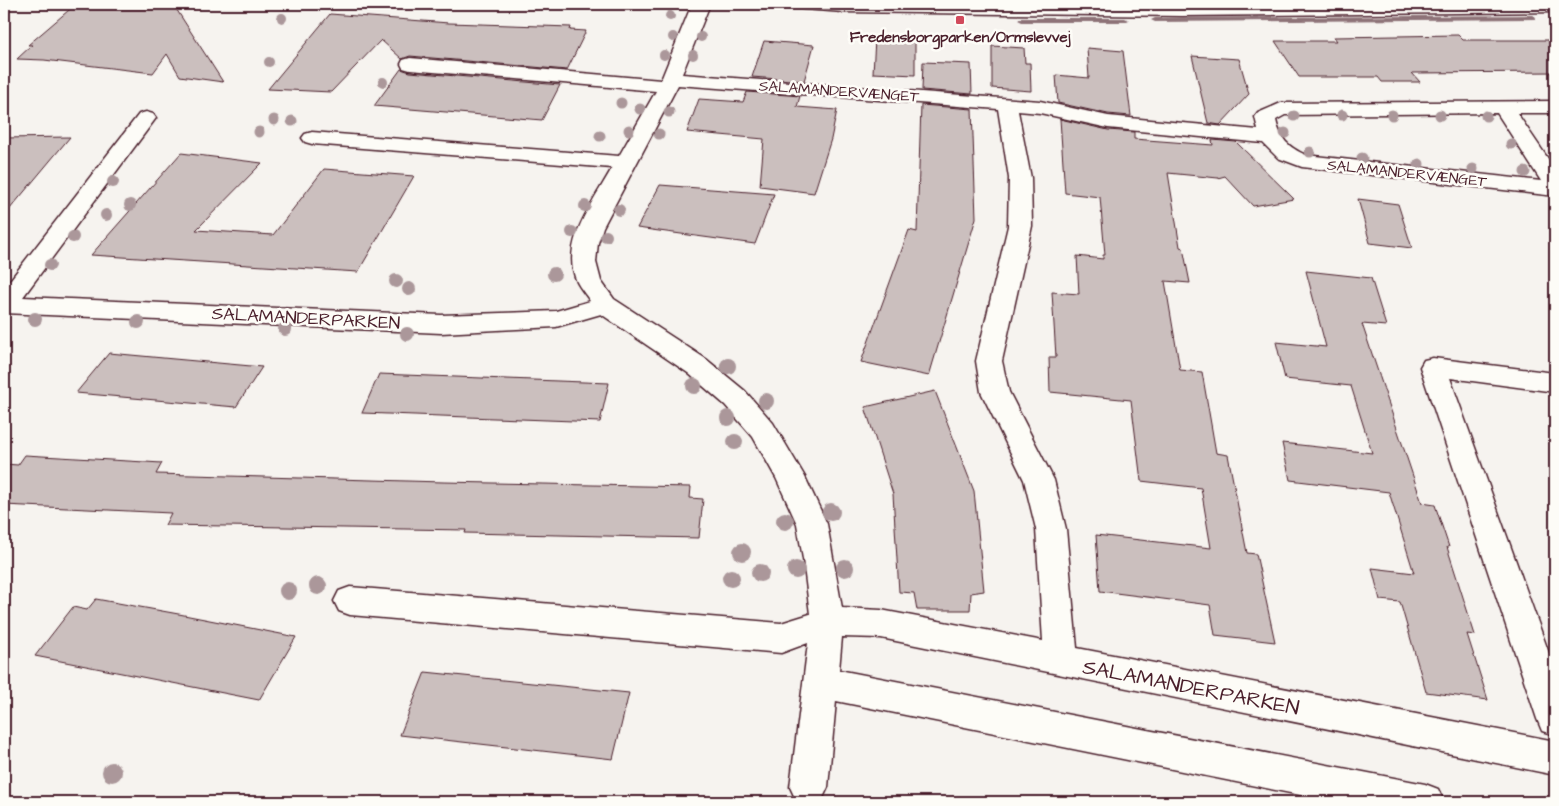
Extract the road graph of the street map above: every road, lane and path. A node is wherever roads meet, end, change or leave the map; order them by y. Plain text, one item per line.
1 (701, 4) edge
2 (804, 4) edge
3 (901, 4) edge
4 (920, 6) junction
5 (1555, 7) edge
6 (410, 64) dead end
7 (669, 82) junction
8 (1007, 104) junction
9 (1554, 107) dead end
10 (1503, 108) junction
11 (146, 118) dead end
12 (1269, 137) junction
13 (312, 138) dead end
14 (627, 163) junction
15 (1555, 185) edge
16 (1555, 189) edge
17 (4, 304) edge
18 (605, 305) junction
19 (1555, 382) edge
20 (350, 601) dead end
21 (827, 622) junction
22 (1061, 661) junction
23 (820, 682) junction
24 (1555, 719) edge
25 (1555, 758) edge
26 (809, 788) dead end
27 (1425, 802) edge

1 - 7 street
2 - 4 street
3 - 4 street
4 - 5 street
6 - 7 street, SALAMANDERVÆNGET
7 - 8 street, SALAMANDERVÆNGET
7 - 14 street
8 - 12 street, SALAMANDERVÆNGET
8 - 22 street
9 - 10 street
10 - 12 street
10 - 15 street
11 - 17 street, SALAMANDERPARKEN
12 - 16 street, SALAMANDERVÆNGET
13 - 14 street
14 - 18 street
17 - 18 street, SALAMANDERPARKEN
18 - 21 street
19 - 24 street
20 - 21 street
21 - 22 street, SALAMANDERPARKEN
21 - 23 street
22 - 25 street, SALAMANDERPARKEN
23 - 26 street
23 - 27 street

